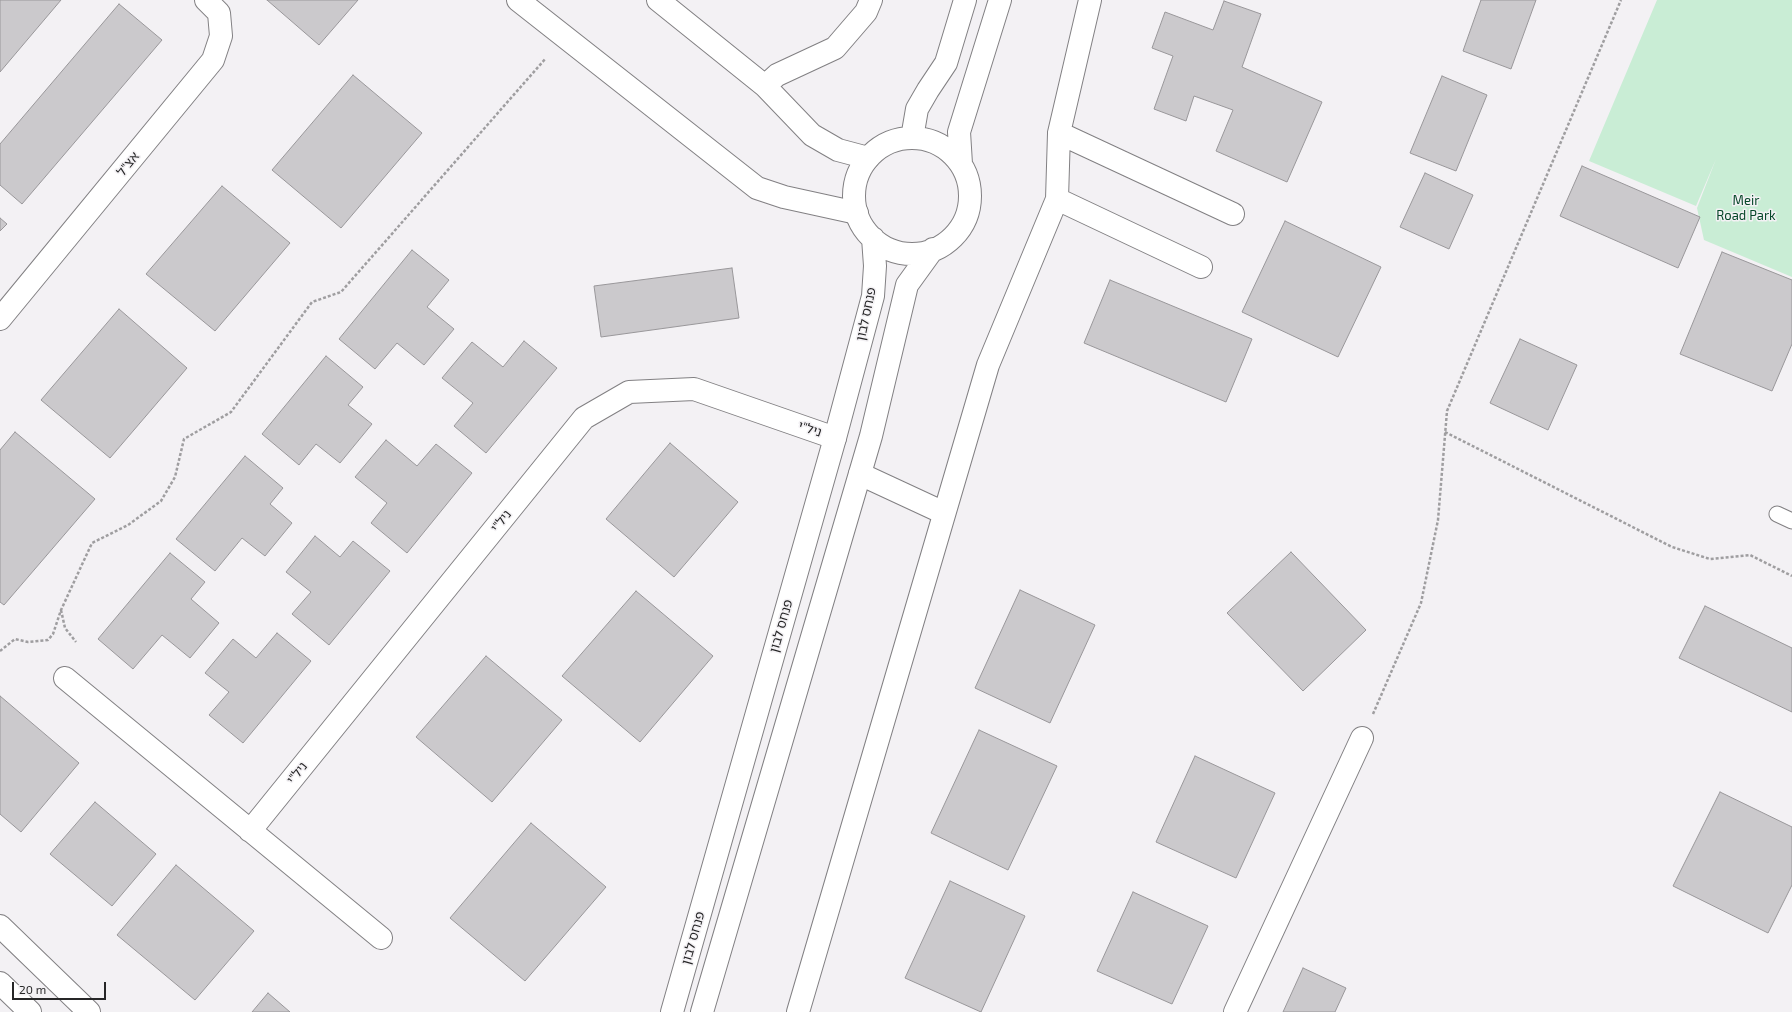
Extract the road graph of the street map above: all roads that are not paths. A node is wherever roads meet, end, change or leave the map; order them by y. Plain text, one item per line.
1 (518, 0) edge
2 (658, 0) edge
3 (870, 0) edge
4 (965, 0) edge
5 (1000, 0) edge
6 (1090, 0) edge
7 (212, 6) edge
8 (765, 86) junction
9 (1059, 133) junction
10 (912, 138) junction
11 (868, 158) junction
12 (961, 164) junction
13 (1057, 199) junction
14 (857, 213) junction
15 (1234, 214) dead end
16 (872, 238) junction
17 (933, 249) junction
18 (1201, 266) dead end
19 (0, 319) edge
20 (835, 438) junction
21 (860, 474) junction
22 (944, 513) junction
23 (1777, 514) dead end
24 (1792, 521) edge
25 (65, 678) dead end
26 (1362, 738) road end
27 (250, 831) junction
28 (0, 926) edge
29 (381, 938) dead end
30 (0, 983) edge
31 (30, 1012) edge
32 (89, 1012) edge
33 (672, 1012) edge
34 (702, 1012) edge
35 (798, 1012) edge
36 (1235, 1012) edge

1 - 14 street
2 - 8 street
3 - 8 street
4 - 10 street
5 - 12 street
6 - 9 street
7 - 19 street, אצ"ל
8 - 11 street
9 - 13 street
9 - 15 street
10 - 11 street
10 - 12 street
11 - 14 street
12 - 17 street
13 - 18 street
13 - 22 street
14 - 16 street
16 - 17 street
16 - 20 street, פנחס לבון
17 - 21 street
20 - 27 street, ניל"י
20 - 33 street, פנחס לבון
21 - 22 street
21 - 34 street
22 - 35 street
23 - 24 lane
25 - 27 street
26 - 36 street
27 - 29 street
28 - 32 street
30 - 31 street

